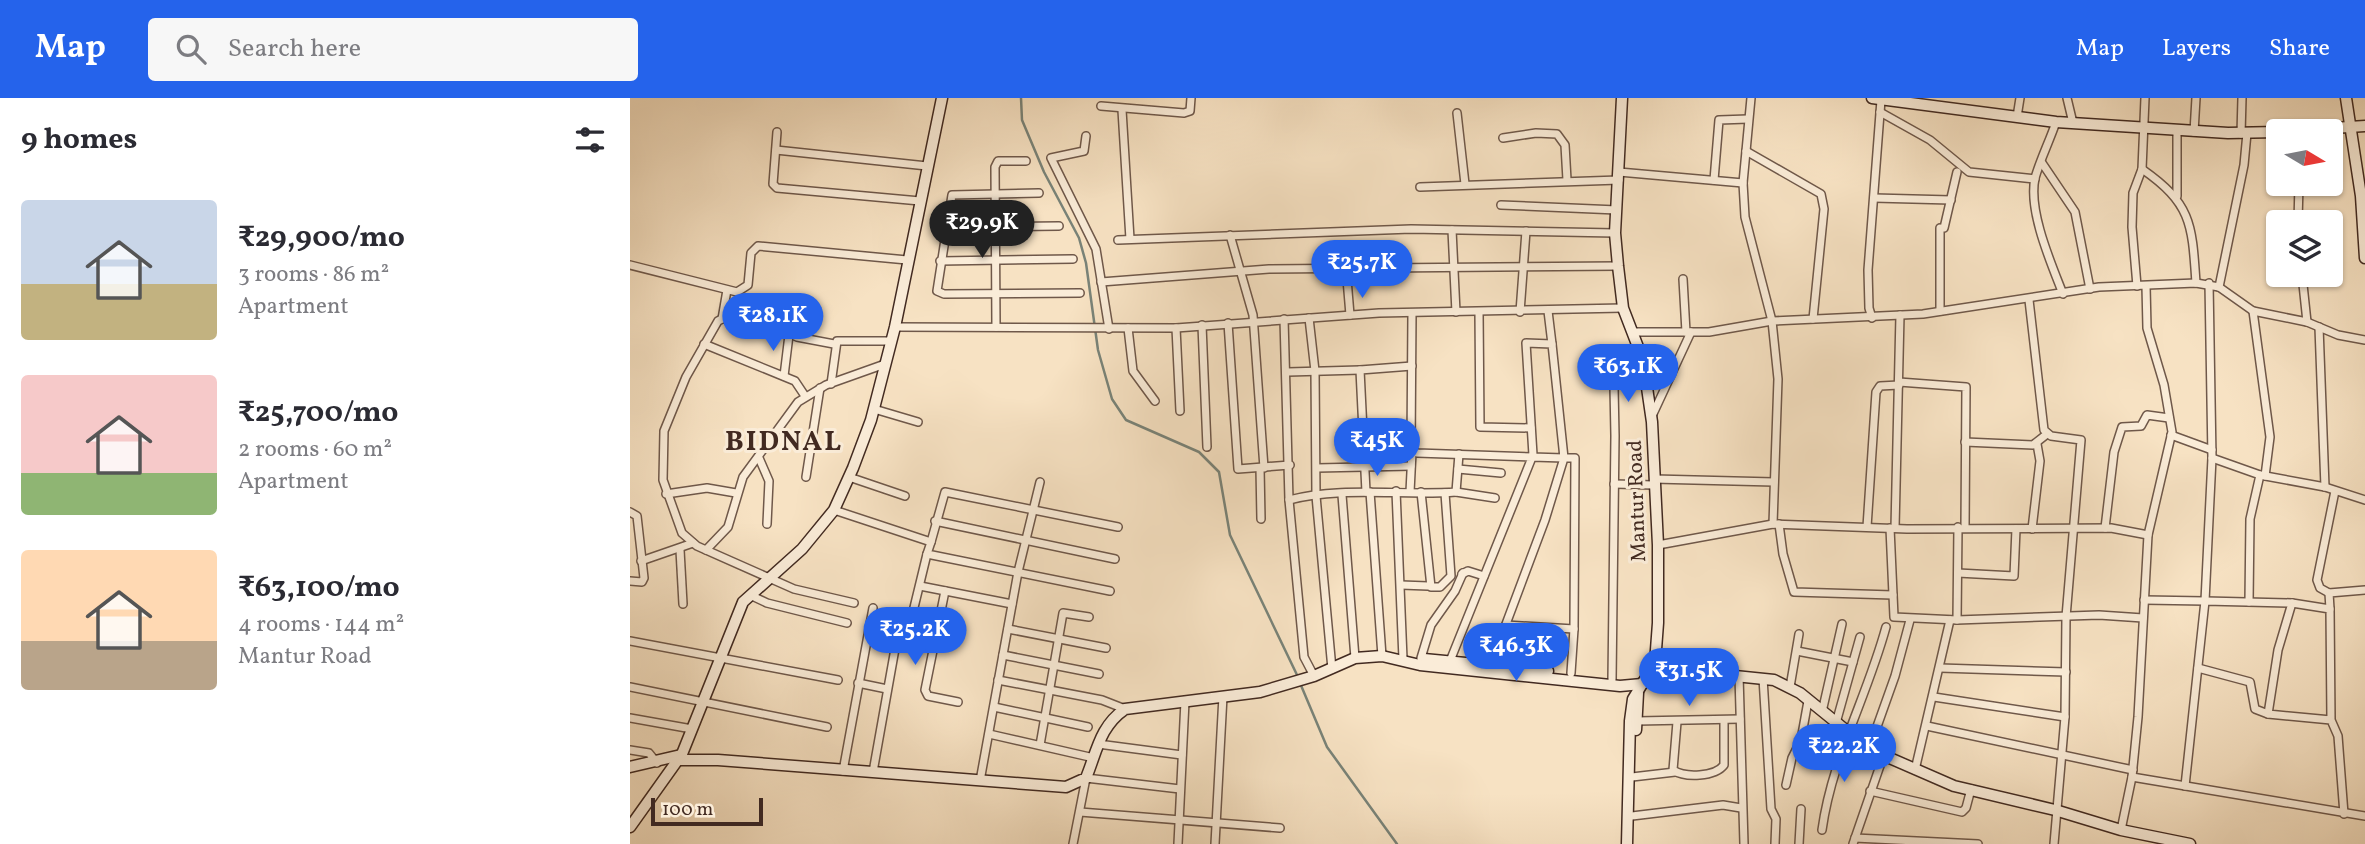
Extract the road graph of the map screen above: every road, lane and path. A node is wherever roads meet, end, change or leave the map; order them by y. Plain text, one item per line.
1 (942, 98) edge
2 (1191, 98) edge
3 (1622, 98) edge
4 (1751, 98) edge
5 (2020, 98) edge
6 (2067, 98) edge
7 (2145, 98) edge
8 (2196, 98) edge
9 (2242, 98) edge
10 (2346, 98) edge
11 (1877, 99) edge
12 (1937, 102) edge
13 (1101, 106) dead end
14 (1122, 110) junction
15 (1880, 112) junction
16 (1457, 113) dead end
17 (2017, 117) junction
18 (1748, 119) junction
19 (2056, 122) junction
20 (2073, 124) junction
21 (2365, 126) edge
22 (2351, 127) junction
23 (2343, 128) edge
24 (2144, 129) junction
25 (2177, 131) junction
26 (777, 132) dead end
27 (2194, 132) junction
28 (2266, 132) edge
29 (2244, 133) junction
30 (1086, 136) dead end
31 (1503, 138) dead end
32 (776, 150) junction
33 (1746, 151) junction
34 (1026, 161) dead end
35 (2042, 163) junction
36 (927, 166) junction
37 (2142, 169) junction
38 (1956, 172) dead end
39 (1619, 176) junction
40 (2035, 179) junction
41 (1567, 180) junction
42 (1714, 180) junction
43 (1743, 183) junction
44 (1465, 184) junction
45 (1420, 187) dead end
46 (1039, 193) dead end
47 (995, 194) junction
48 (2177, 196) junction
49 (2363, 196) edge
50 (1874, 198) junction
51 (1951, 200) junction
52 (920, 201) junction
53 (1501, 205) dead end
54 (1617, 209) junction
55 (1059, 226) dead end
56 (946, 227) junction
57 (995, 227) junction
58 (1452, 230) junction
59 (1526, 231) junction
60 (1615, 233) junction
61 (1230, 235) junction
62 (1130, 239) junction
63 (1118, 240) dead end
64 (2365, 258) edge
65 (1073, 259) dead end
66 (907, 260) junction
67 (940, 261) junction
68 (996, 261) junction
69 (630, 265) edge
70 (1346, 267) junction
71 (1454, 267) junction
72 (1618, 267) junction
73 (1524, 268) junction
74 (1241, 272) junction
75 (1683, 279) dead end
76 (1101, 282) junction
77 (2196, 283) junction
78 (2209, 283) junction
79 (2142, 286) junction
80 (2219, 287) junction
81 (2303, 287) edge
82 (2090, 289) junction
83 (727, 290) junction
84 (1080, 293) dead end
85 (996, 294) junction
86 (2063, 294) junction
87 (2029, 300) junction
88 (1623, 308) junction
89 (1940, 310) junction
90 (2253, 310) junction
91 (1548, 311) junction
92 (1455, 312) junction
93 (1479, 312) junction
94 (1520, 312) junction
95 (1412, 313) junction
96 (1350, 315) junction
97 (1900, 316) junction
98 (722, 318) junction
99 (1309, 318) junction
100 (1872, 318) junction
101 (1284, 319) junction
102 (1813, 319) junction
103 (1254, 321) junction
104 (1772, 321) junction
105 (2307, 322) junction
106 (1228, 323) junction
107 (1202, 326) junction
108 (895, 327) junction
109 (996, 327) junction
110 (2319, 327) junction
111 (1128, 328) junction
112 (1176, 328) junction
113 (1105, 329) junction
114 (1635, 332) junction
115 (1689, 332) junction
116 (789, 335) junction
117 (2365, 340) edge
118 (891, 341) junction
119 (704, 344) junction
120 (835, 344) junction
121 (1552, 344) junction
122 (1608, 355) dead end
123 (885, 365) junction
124 (1412, 366) junction
125 (1360, 370) junction
126 (1315, 371) junction
127 (1288, 372) junction
128 (784, 376) junction
129 (831, 384) junction
130 (1899, 384) junction
131 (820, 388) junction
132 (805, 396) junction
133 (1156, 401) dead end
134 (874, 409) junction
135 (1180, 411) dead end
136 (1651, 416) junction
137 (2169, 418) junction
138 (918, 422) dead end
139 (1531, 428) junction
140 (2047, 434) junction
141 (2171, 435) junction
142 (1965, 442) junction
143 (2037, 444) junction
144 (1207, 447) dead end
145 (1412, 452) junction
146 (1459, 454) junction
147 (2212, 454) junction
148 (1533, 456) junction
149 (759, 458) junction
150 (1564, 458) junction
151 (1290, 466) junction
152 (1411, 466) junction
153 (1363, 467) junction
154 (1262, 468) junction
155 (1317, 468) junction
156 (1458, 469) junction
157 (1501, 473) dead end
158 (2262, 476) junction
159 (806, 477) dead end
160 (849, 477) junction
161 (1040, 482) dead end
162 (1654, 482) junction
163 (1774, 482) junction
164 (1614, 484) junction
165 (2325, 487) junction
166 (1396, 491) junction
167 (2335, 491) junction
168 (1368, 492) junction
169 (1410, 492) junction
170 (1421, 492) junction
171 (1456, 492) junction
172 (736, 493) junction
173 (1445, 493) junction
174 (666, 494) junction
175 (1342, 495) junction
176 (905, 496) dead end
177 (1316, 496) junction
178 (1495, 498) dead end
179 (1289, 500) junction
180 (2365, 500) edge
181 (1034, 509) junction
182 (834, 510) junction
183 (630, 512) edge
184 (1261, 519) dead end
185 (935, 521) junction
186 (767, 524) dead end
187 (1776, 524) junction
188 (1118, 527) dead end
189 (1867, 527) junction
190 (1893, 528) junction
191 (1961, 528) junction
192 (2073, 528) junction
193 (2105, 528) junction
194 (2015, 529) junction
195 (2032, 529) junction
196 (2148, 535) junction
197 (931, 541) junction
198 (1026, 541) junction
199 (693, 544) junction
200 (1658, 545) junction
201 (634, 547) edge
202 (680, 550) junction
203 (706, 550) junction
204 (927, 554) junction
205 (1115, 559) dead end
206 (641, 561) junction
207 (1018, 572) junction
208 (1463, 573) junction
209 (1958, 573) junction
210 (1451, 576) junction
211 (1484, 576) junction
212 (768, 578) junction
213 (630, 581) edge
214 (1401, 585) junction
215 (920, 586) junction
216 (1428, 586) junction
217 (2365, 590) edge
218 (944, 591) junction
219 (1110, 591) dead end
220 (2329, 593) junction
221 (750, 595) junction
222 (1893, 595) junction
223 (2144, 600) junction
224 (2204, 601) junction
225 (2249, 602) junction
226 (854, 603) dead end
227 (2292, 603) junction
228 (683, 604) dead end
229 (1012, 604) junction
230 (873, 608) dead end
231 (2330, 609) junction
232 (1089, 617) dead end
233 (2066, 617) junction
234 (2143, 618) junction
235 (1910, 620) junction
236 (1954, 620) junction
237 (848, 623) dead end
238 (1506, 625) junction
239 (1842, 625) dead end
240 (1886, 627) dead end
241 (1008, 629) junction
242 (1574, 629) junction
243 (1799, 634) dead end
244 (1860, 637) dead end
245 (1058, 639) junction
246 (630, 641) edge
247 (1106, 649) dead end
248 (1797, 650) junction
249 (1003, 655) junction
250 (722, 656) junction
251 (1382, 656) junction
252 (1355, 658) junction
253 (1412, 659) junction
254 (1834, 659) junction
255 (1451, 661) junction
256 (1853, 662) junction
257 (1491, 664) junction
258 (1054, 666) junction
259 (1940, 668) junction
260 (2198, 668) junction
261 (1332, 669) junction
262 (2066, 672) junction
263 (1571, 673) junction
264 (1099, 674) dead end
265 (1313, 676) junction
266 (1739, 676) junction
267 (1763, 678) junction
268 (838, 680) dead end
269 (998, 680) junction
270 (1612, 680) junction
271 (858, 683) junction
272 (1624, 684) junction
273 (1641, 686) junction
274 (630, 687) edge
275 (1790, 687) junction
276 (887, 689) junction
277 (1050, 690) junction
278 (1223, 696) junction
279 (1934, 697) junction
280 (704, 701) junction
281 (1185, 701) junction
282 (1808, 701) junction
283 (958, 702) dead end
284 (994, 707) junction
285 (1125, 709) junction
286 (1822, 712) junction
287 (2269, 714) junction
288 (2065, 716) junction
289 (630, 718) edge
290 (1045, 718) junction
291 (1740, 719) junction
292 (1724, 720) junction
293 (2331, 720) junction
294 (1637, 721) junction
295 (1677, 722) junction
296 (1836, 723) junction
297 (1927, 726) junction
298 (827, 727) dead end
299 (1088, 727) dead end
300 (692, 729) junction
301 (989, 734) junction
302 (1850, 734) junction
303 (1098, 744) junction
304 (1040, 745) junction
305 (630, 750) edge
306 (1869, 750) junction
307 (1182, 755) junction
308 (2061, 756) junction
309 (680, 757) junction
310 (1883, 757) junction
311 (1094, 758) junction
312 (657, 763) junction
313 (630, 767) edge
314 (1915, 770) junction
315 (843, 771) junction
316 (873, 772) junction
317 (1675, 772) junction
318 (2132, 774) junction
319 (1632, 777) junction
320 (1086, 778) junction
321 (980, 781) junction
322 (1786, 785) dead end
323 (2185, 786) junction
324 (1181, 789) junction
325 (1972, 789) junction
326 (1870, 791) junction
327 (1741, 808) junction
328 (1801, 810) dead end
329 (2055, 810) junction
330 (1080, 813) junction
331 (2344, 814) junction
332 (1632, 816) junction
333 (2365, 816) edge
334 (1179, 821) junction
335 (1216, 822) junction
336 (630, 827) edge
337 (1280, 828) dead end
338 (1822, 830) dead end
339 (2121, 830) junction
340 (1854, 841) edge
341 (1073, 844) edge
342 (1178, 844) edge
343 (1215, 844) edge
344 (1627, 844) edge
345 (1633, 844) edge
346 (1744, 844) edge
347 (1775, 844) edge
348 (1800, 844) edge
349 (1979, 844) edge
350 (2054, 844) edge
351 (2190, 844) edge

1 - 36 street
2 - 14 street
3 - 39 street, Mantur Road
4 - 18 street
5 - 17 street
6 - 20 street
7 - 24 street
8 - 27 street
9 - 29 street
10 - 22 street
11 - 12 street
11 - 15 street
12 - 17 street
13 - 14 street
14 - 62 street
15 - 40 street
15 - 50 street
16 - 44 street
17 - 19 street
18 - 33 street
18 - 42 street
19 - 20 street
19 - 35 street
20 - 24 street
21 - 22 street
22 - 23 street
22 - 49 street
24 - 25 street
24 - 37 street
25 - 27 street
25 - 48 street
26 - 32 street
27 - 29 street
28 - 29 street
29 - 80 street
30 - 76 street
31 - 41 street
32 - 36 street
32 - 52 street
33 - 43 street
33 - 102 street
34 - 47 street
35 - 40 street
35 - 82 street
36 - 52 street
37 - 48 street
37 - 79 street
38 - 51 street
39 - 41 street
39 - 42 street
39 - 54 street, Mantur Road
40 - 86 street
41 - 44 street
42 - 43 street
43 - 104 street
44 - 45 street
46 - 47 street
47 - 56 street
47 - 57 street
48 - 77 street
49 - 64 street
50 - 51 street
50 - 100 street
51 - 89 street
52 - 66 street
53 - 54 street
54 - 60 street, Mantur Road
55 - 57 street
56 - 57 street
56 - 67 street
57 - 68 street
58 - 59 street
58 - 61 street
58 - 71 street
59 - 60 street
59 - 73 street
60 - 72 street, Mantur Road
61 - 62 street
61 - 74 street
62 - 63 street
65 - 68 street
66 - 83 street
66 - 108 street
67 - 68 street
67 - 85 street
68 - 85 street
69 - 83 street
70 - 71 street
70 - 74 street
70 - 96 street
71 - 73 street
71 - 92 street
72 - 73 street
72 - 88 street, Mantur Road
73 - 94 street
74 - 76 street
74 - 103 street
75 - 115 street
76 - 113 street
77 - 78 street
77 - 79 street
78 - 80 street
78 - 147 street
79 - 82 street
79 - 137 street
80 - 90 street
81 - 105 street
82 - 86 street
83 - 98 street
84 - 85 street
85 - 109 street
86 - 87 street
87 - 89 street
87 - 140 street
88 - 91 street
88 - 114 street, Mantur Road
89 - 97 street
90 - 105 street
90 - 158 street
91 - 94 street
91 - 121 street
92 - 93 street
92 - 95 street
93 - 94 street
93 - 139 street
95 - 96 street
95 - 124 street
96 - 99 street
97 - 100 street
97 - 130 street
98 - 116 street
98 - 119 street
99 - 101 street
99 - 126 street
100 - 102 street
101 - 103 street
101 - 127 street
102 - 104 street
103 - 106 street
103 - 154 street
104 - 115 street
104 - 163 street
105 - 110 street
106 - 107 street
106 - 154 street
107 - 112 street
107 - 144 street
108 - 109 street
108 - 118 street
109 - 113 street
110 - 117 street
110 - 165 street
111 - 112 street
111 - 113 street
111 - 133 street
112 - 135 street
114 - 115 street
114 - 136 street, Mantur Road
115 - 136 street
116 - 120 street
116 - 128 street
118 - 120 street
118 - 123 street
119 - 128 street
119 - 174 street
120 - 129 street
121 - 139 street
121 - 150 street
122 - 164 street
123 - 129 street
123 - 134 street
124 - 125 street
124 - 145 street
125 - 126 street
125 - 153 street
126 - 127 street
126 - 155 street
127 - 151 street
128 - 132 street
129 - 131 street
130 - 142 street
130 - 189 street
130 - 190 street
131 - 132 street
131 - 159 street
132 - 149 street
134 - 138 street
134 - 160 street
136 - 162 street, Mantur Road
137 - 141 street
137 - 193 street
139 - 148 street
140 - 143 street
140 - 192 street
141 - 147 street
141 - 196 street
142 - 143 street
142 - 191 street
143 - 195 street
145 - 146 street
145 - 152 street
146 - 148 street
146 - 156 street
147 - 158 street
147 - 224 street
148 - 150 street
148 - 211 street
149 - 172 street
149 - 186 street
150 - 238 street
150 - 242 street
151 - 154 street
151 - 179 street
152 - 153 street
152 - 169 street
153 - 155 street
153 - 168 street
154 - 184 street
155 - 177 street
156 - 157 street
156 - 171 street
158 - 165 street
158 - 225 street
160 - 176 street
160 - 182 street
161 - 181 street
162 - 163 street
162 - 164 street
162 - 200 street, Mantur Road
163 - 187 street
164 - 270 street
165 - 167 street
166 - 168 street
166 - 169 street
166 - 214 street
167 - 180 street
167 - 220 street
168 - 175 street
168 - 251 street
169 - 170 street
170 - 173 street
170 - 216 street
171 - 173 street
171 - 178 street
172 - 174 street
172 - 203 street
173 - 210 street
174 - 199 street
175 - 177 street
175 - 252 street
177 - 179 street
177 - 261 street
179 - 265 street
181 - 185 street
181 - 188 street
181 - 198 street
182 - 197 street
182 - 212 street
183 - 201 street
185 - 197 street
185 - 198 street
187 - 189 street
187 - 200 street
187 - 222 street
189 - 190 street
190 - 191 street
190 - 222 street
191 - 194 street
191 - 209 street
192 - 193 street
192 - 195 street
192 - 233 street
193 - 196 street
194 - 195 street
194 - 209 street
196 - 223 street
197 - 204 street
198 - 205 street
198 - 207 street
199 - 202 street
199 - 203 street
200 - 273 street, Mantur Road
201 - 206 street
202 - 206 street
202 - 228 street
203 - 212 street
204 - 207 street
204 - 215 street
206 - 213 street
207 - 219 street
207 - 229 street
208 - 210 street
208 - 211 street
208 - 253 street
209 - 236 street
210 - 216 street
211 - 255 street
212 - 221 street
212 - 226 street
214 - 216 street
214 - 253 street
215 - 218 street
215 - 276 street
217 - 220 street
218 - 229 street
218 - 283 street
220 - 231 street
221 - 237 street
221 - 250 street
222 - 235 street
223 - 224 street
223 - 234 street
224 - 225 street
224 - 260 street
225 - 227 street
227 - 231 street
227 - 287 street
229 - 241 street
230 - 271 street
231 - 293 street
232 - 245 street
233 - 234 street
233 - 236 street
233 - 262 street
234 - 318 street
235 - 236 street
235 - 306 street
236 - 259 street
238 - 242 street
238 - 257 street
239 - 254 street
240 - 302 street
241 - 245 street
241 - 249 street
242 - 263 street
243 - 248 street
244 - 256 street
245 - 247 street
245 - 258 street
246 - 250 street
248 - 254 street
248 - 275 street
249 - 258 street
249 - 269 street
250 - 268 street
250 - 280 street
251 - 252 street
251 - 253 street
252 - 261 street
253 - 255 street
253 - 272 street
254 - 256 street
254 - 286 street
255 - 257 street
256 - 296 street
257 - 263 street
258 - 264 street
258 - 277 street
259 - 262 street
259 - 279 street
260 - 287 street
260 - 323 street
261 - 265 street
262 - 288 street
263 - 270 street
265 - 278 street
266 - 267 street
266 - 273 street
266 - 291 street
267 - 275 street
267 - 347 street
269 - 277 street
269 - 284 street
270 - 272 street
271 - 276 street
271 - 315 street
272 - 273 street
273 - 294 street, Mantur Road
273 - 344 street, Mantur Road
274 - 280 street
275 - 282 street
276 - 316 street
277 - 285 street
277 - 290 street
278 - 281 street
278 - 335 street
279 - 288 street
279 - 297 street
280 - 298 street
280 - 300 street
281 - 285 street
281 - 307 street
282 - 286 street
282 - 322 street
284 - 290 street
284 - 301 street
285 - 303 street
286 - 296 street
287 - 293 street
288 - 308 street
289 - 300 street
290 - 299 street
290 - 304 street
291 - 292 street
291 - 327 street
292 - 295 street
292 - 317 street
293 - 331 street
294 - 295 street
294 - 319 street, Mantur Road
295 - 317 street
296 - 302 street
297 - 308 street
297 - 314 street
300 - 309 street
301 - 304 street
301 - 321 street
302 - 306 street
302 - 338 street
303 - 307 street
303 - 311 street
304 - 311 street
305 - 312 street
306 - 310 street
307 - 324 street
308 - 318 street
308 - 329 street
309 - 312 street
309 - 315 street
309 - 336 street
310 - 314 street
310 - 326 street
311 - 320 street
312 - 313 street
314 - 325 street
315 - 316 street
316 - 321 street
317 - 319 street
318 - 323 street
318 - 339 street
319 - 332 street, Mantur Road
320 - 321 street
320 - 324 street
320 - 330 street
323 - 331 street
324 - 334 street
325 - 326 street
325 - 329 street
326 - 340 street
327 - 332 street
327 - 346 street
328 - 348 street
329 - 339 street
329 - 350 street
330 - 334 street
330 - 341 street
331 - 333 street
332 - 345 street, Mantur Road
334 - 335 street
334 - 342 street
335 - 337 street
335 - 343 street
339 - 351 street
340 - 349 street

